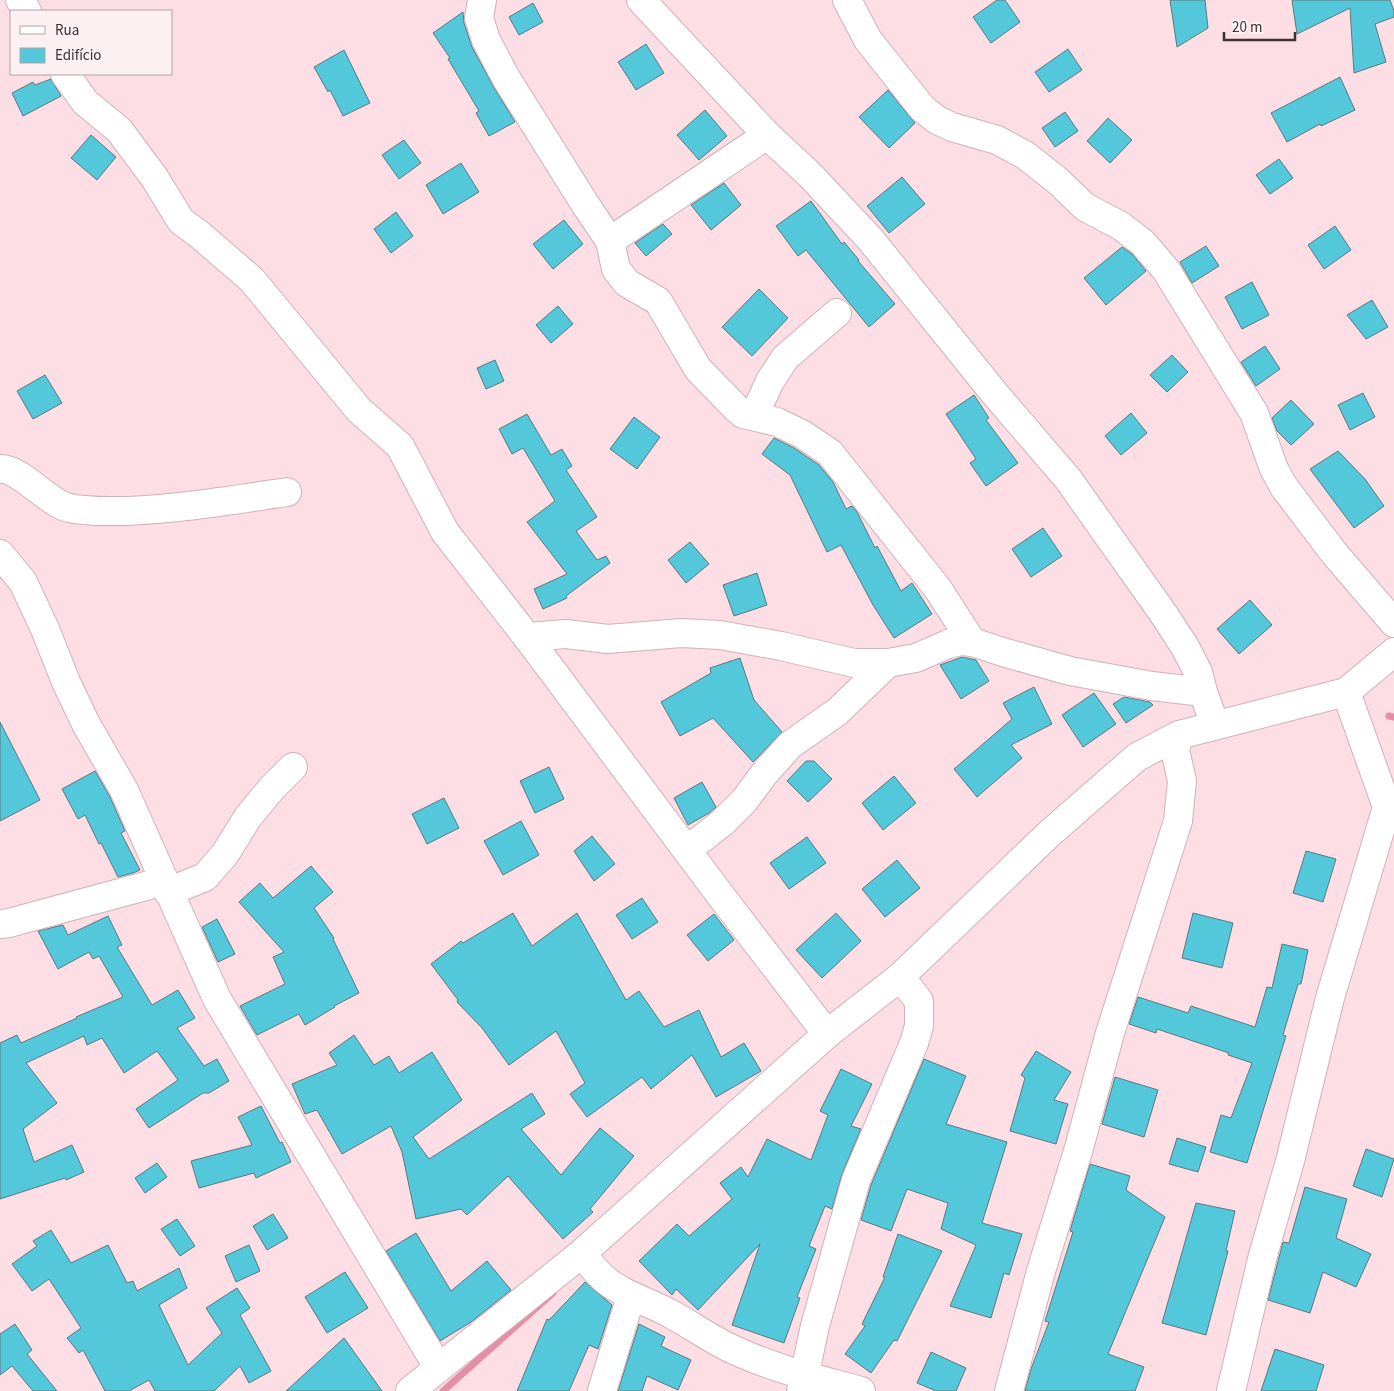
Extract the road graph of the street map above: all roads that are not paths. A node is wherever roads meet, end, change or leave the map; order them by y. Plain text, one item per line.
1 (482, 0) edge
2 (641, 0) edge
3 (847, 0) edge
4 (66, 75) edge
5 (767, 135) junction
6 (610, 241) junction
7 (837, 313) dead end
8 (754, 416) junction
9 (0, 469) edge
10 (287, 492) dead end
11 (0, 554) edge
12 (1394, 623) edge
13 (527, 638) junction
14 (972, 642) junction
15 (1394, 652) edge
16 (888, 663) junction
17 (1203, 692) junction
18 (1346, 692) junction
19 (1215, 725) junction
20 (1177, 743) junction
21 (293, 767) dead end
22 (1390, 813) edge
23 (687, 850) junction
24 (166, 887) junction
25 (0, 924) edge
26 (908, 987) junction
27 (827, 1034) junction
28 (590, 1264) junction
29 (630, 1296) junction
30 (438, 1367) junction
31 (803, 1383) edge
32 (410, 1391) edge
33 (602, 1391) edge
34 (861, 1391) edge
35 (1009, 1391) edge
36 (1231, 1391) edge

1 - 6 street
2 - 5 street
3 - 12 street
4 - 13 street
5 - 6 street
5 - 17 street
6 - 8 street
7 - 8 street
8 - 14 street
9 - 10 street
11 - 24 street
13 - 16 street
13 - 23 street
14 - 16 street
14 - 17 street
15 - 18 street
16 - 23 street
17 - 19 street
18 - 19 street
18 - 22 street
19 - 20 street
20 - 26 street
20 - 35 street
21 - 24 street
22 - 36 street
23 - 27 street
24 - 25 street
24 - 30 street
26 - 27 street
26 - 31 street
27 - 28 street
28 - 29 street
28 - 30 street
29 - 31 street
29 - 33 street
30 - 32 street
31 - 34 street

